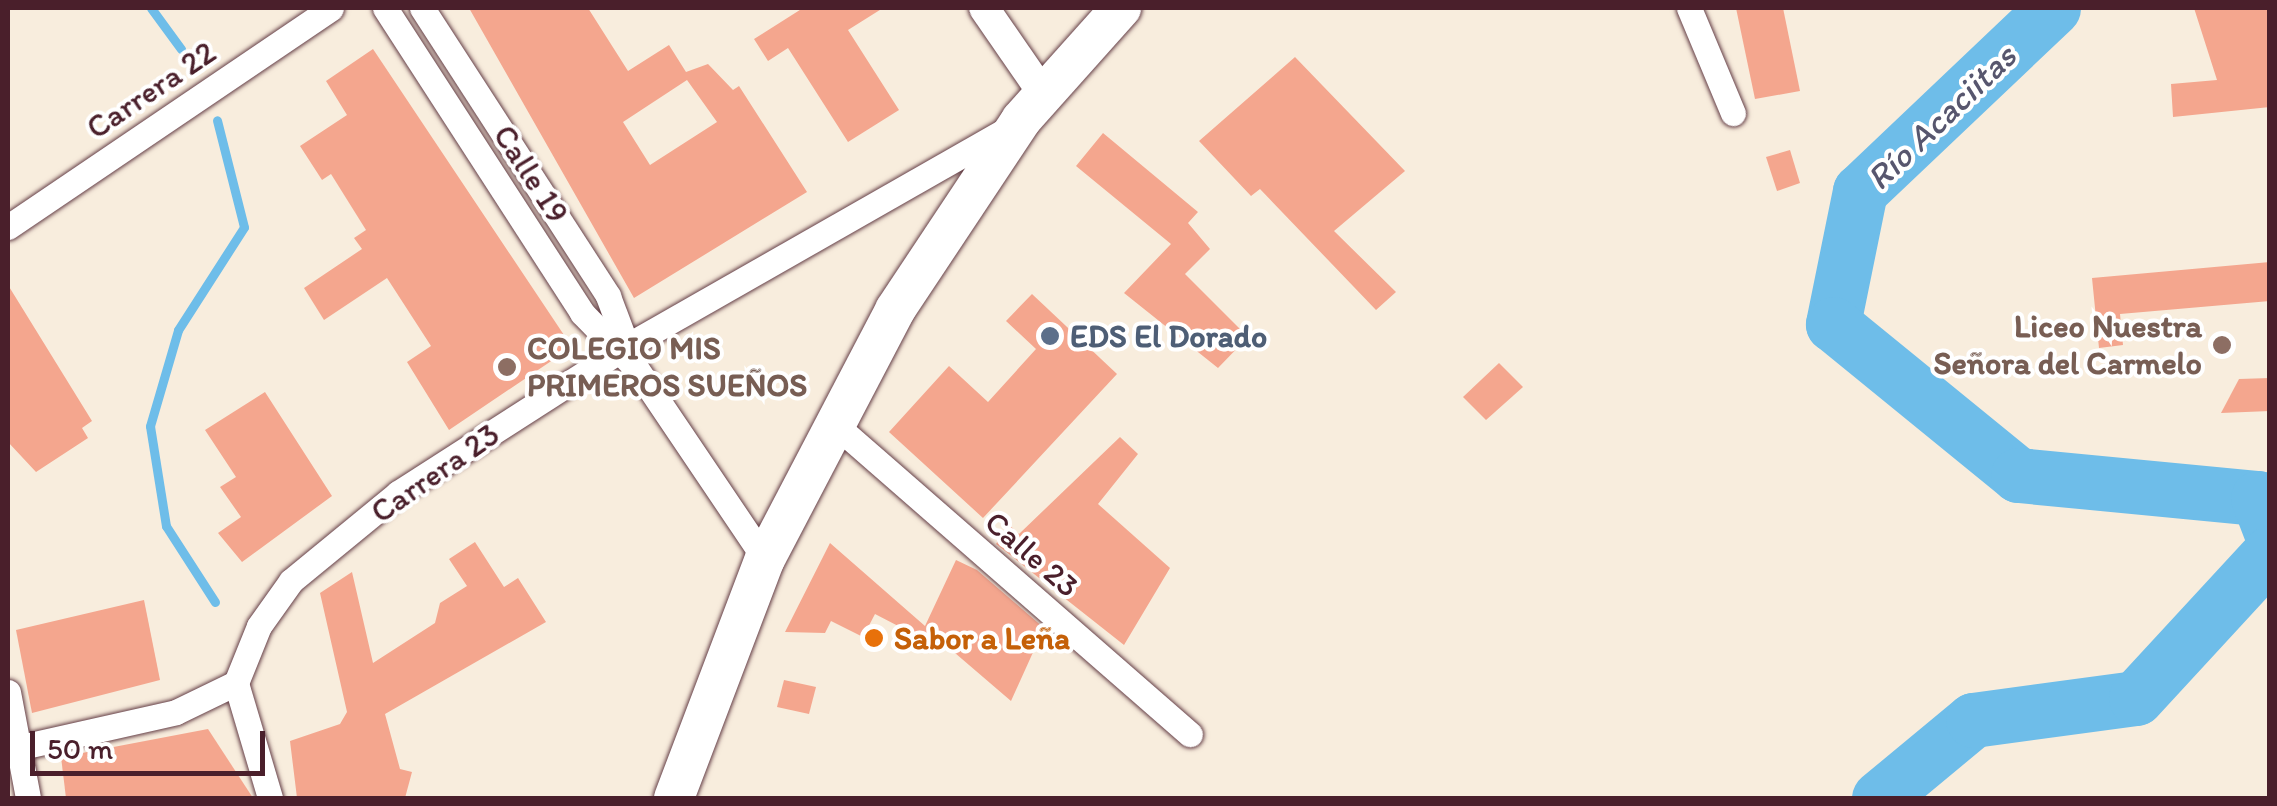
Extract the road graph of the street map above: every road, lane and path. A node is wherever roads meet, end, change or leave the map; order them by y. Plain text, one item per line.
1 (331, 8) edge
2 (385, 8) edge
3 (422, 8) edge
4 (984, 8) edge
5 (1121, 8) edge
6 (1689, 8) edge
7 (1032, 107) junction
8 (1733, 113) dead end
9 (8, 227) edge
10 (626, 354) junction
11 (832, 422) junction
12 (765, 558) junction
13 (236, 683) junction
14 (8, 692) edge
15 (1190, 734) dead end
16 (13, 749) edge
17 (28, 798) edge
18 (270, 798) edge
19 (674, 798) edge

1 - 9 street, Carrera 22
2 - 10 street, Calle 19
3 - 10 street, Calle 19
4 - 7 street
5 - 7 main road, Carrera 23
6 - 8 street
7 - 10 street, Carrera 23
7 - 11 main road
10 - 12 street, Calle 19
10 - 13 street, Carrera 23
11 - 12 main road
11 - 15 street, Calle 23
12 - 19 main road
13 - 16 street
13 - 18 street
14 - 16 street
16 - 17 street

